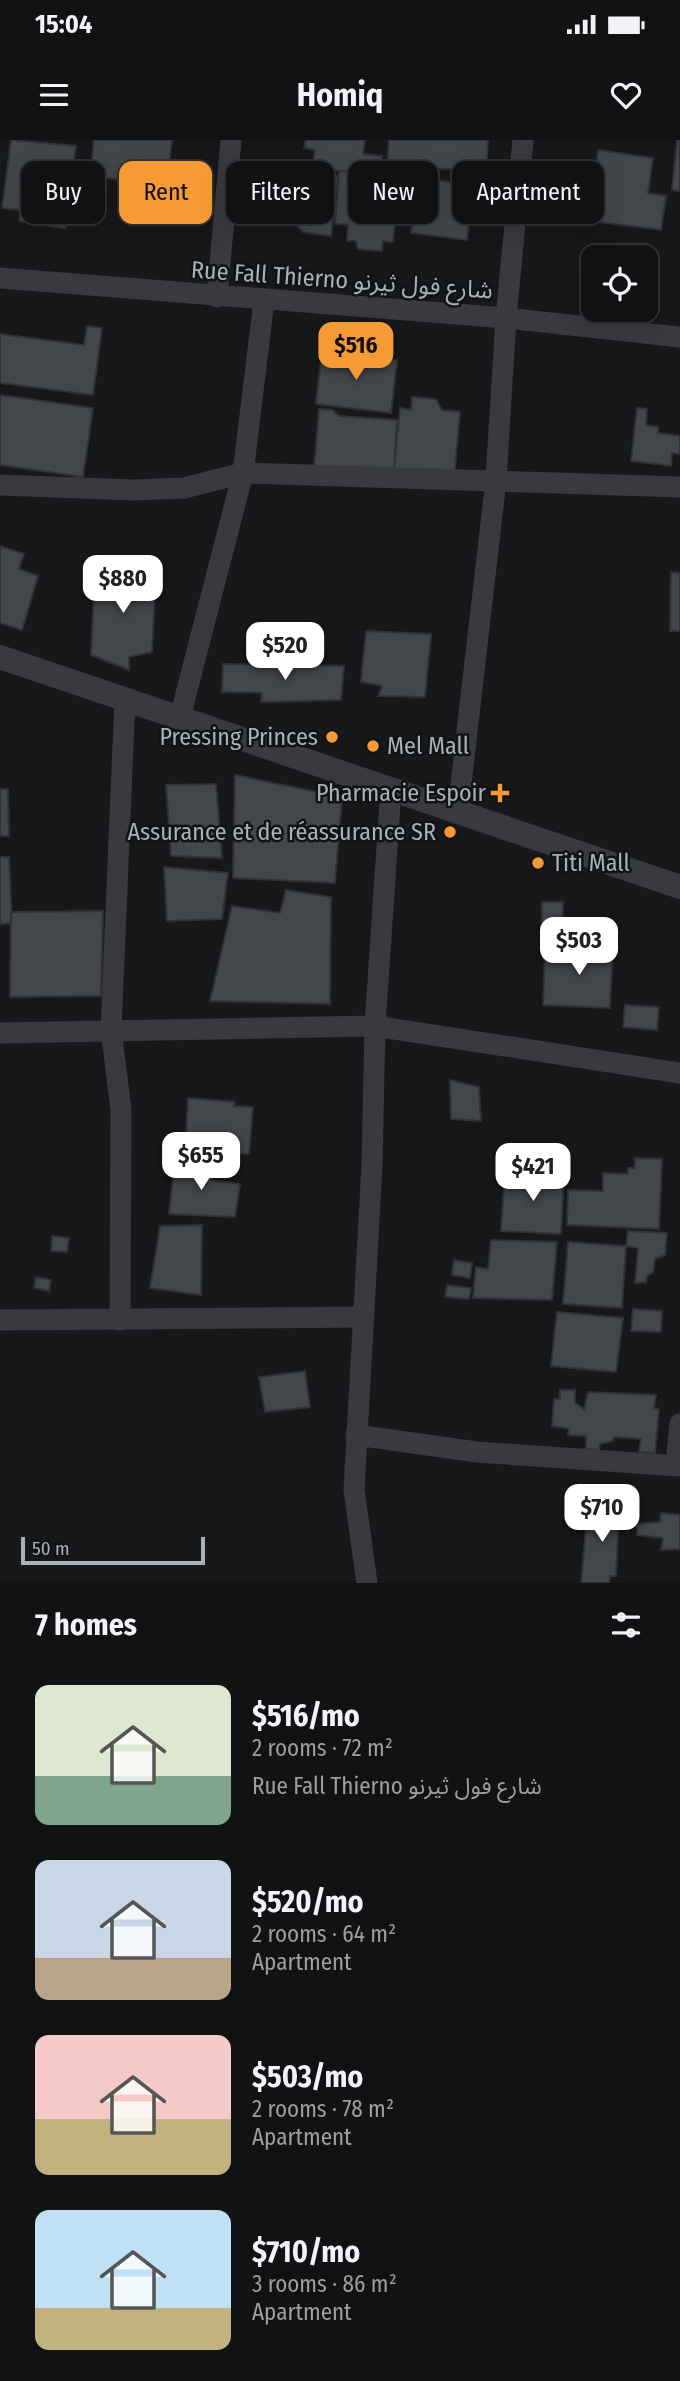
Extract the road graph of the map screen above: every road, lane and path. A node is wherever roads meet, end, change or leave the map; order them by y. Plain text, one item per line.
1 (231, 140) edge
2 (523, 140) edge
3 (0, 278) edge
4 (216, 297) junction
5 (264, 301) junction
6 (506, 318) junction
7 (680, 337) edge
8 (243, 473) junction
9 (496, 480) junction
10 (0, 485) edge
11 (680, 487) edge
12 (0, 657) edge
13 (125, 699) junction
14 (180, 718) junction
15 (391, 788) junction
16 (458, 810) junction
17 (680, 887) edge
18 (375, 1026) junction
19 (111, 1029) junction
20 (0, 1033) edge
21 (680, 1073) edge
22 (364, 1317) junction
23 (0, 1320) edge
24 (120, 1320) junction
25 (680, 1424) edge
26 (356, 1435) junction
27 (678, 1465) edge
28 (367, 1583) edge

1 - 4 street
2 - 6 street
3 - 4 street, Rue Fall Thierno شارع فول ثيرنو
4 - 5 street, Rue Fall Thierno شارع فول ثيرنو
5 - 6 street, Rue Fall Thierno شارع فول ثيرنو
5 - 8 street
6 - 7 street, Rue Fall Thierno شارع فول ثيرنو
6 - 9 street
8 - 9 street
8 - 10 street
8 - 14 street
9 - 11 street
9 - 16 street
12 - 13 street
13 - 14 street
13 - 19 street
14 - 15 street
15 - 16 street
15 - 18 street
16 - 17 street
18 - 19 street
18 - 21 street
18 - 22 street
19 - 20 street
19 - 24 street
22 - 24 street
22 - 26 street
23 - 24 street
25 - 27 street
26 - 27 street
26 - 28 street

